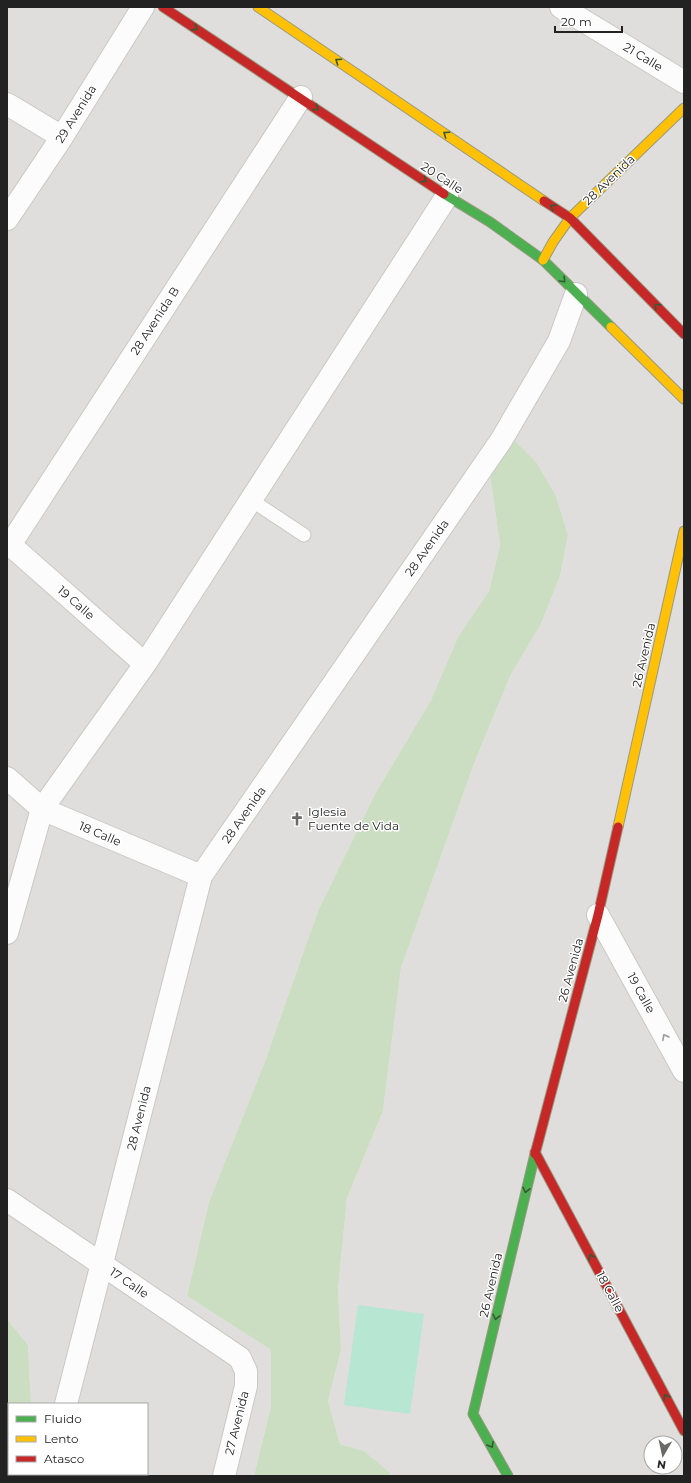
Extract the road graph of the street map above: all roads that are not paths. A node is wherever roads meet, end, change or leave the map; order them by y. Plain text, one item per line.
1 (143, 7) edge
2 (163, 7) edge
3 (258, 7) edge
4 (561, 7) edge
5 (684, 82) edge
6 (301, 97) junction
7 (7, 104) edge
8 (684, 108) edge
9 (62, 137) junction
10 (447, 196) junction
11 (570, 218) junction
12 (7, 219) edge
13 (543, 260) junction
14 (576, 294) junction
15 (684, 334) edge
16 (684, 399) edge
17 (251, 500) junction
18 (684, 531) edge
19 (304, 535) dead end
20 (8, 543) edge
21 (145, 664) junction
22 (7, 778) edge
23 (42, 809) junction
24 (201, 876) junction
25 (598, 915) junction
26 (7, 933) edge
27 (684, 1071) edge
28 (535, 1152) junction
29 (7, 1200) edge
30 (101, 1265) junction
31 (246, 1370) joint
32 (66, 1403) edge
33 (684, 1431) edge
34 (224, 1476) edge
35 (508, 1476) edge

1 - 9 street, 29 Avenida
2 -> 6 main road, 20 Calle
11 -> 3 main road
4 - 5 street, 21 Calle
6 -> 10 main road, 20 Calle
6 - 20 street, 28 Avenida B
7 - 9 street
8 - 11 main road, 28 Avenida
9 - 12 street, 29 Avenida
10 - 13 main road, 20 Calle
10 - 17 street
11 - 13 main road, 28 Avenida
15 -> 11 main road
13 -> 14 main road, 20 Calle
14 - 16 main road, 20 Calle
14 - 24 street, 28 Avenida
17 - 19 lane
17 - 21 street
18 - 25 main road, 26 Avenida
20 - 21 street, 19 Calle
21 - 23 street
22 - 23 street, 18 Calle
23 - 24 street, 18 Calle
23 - 26 street
24 - 30 street, 28 Avenida
27 -> 25 street, 19 Calle
25 - 28 main road, 26 Avenida
33 -> 28 main road, 18 Calle
28 -> 35 main road, 26 Avenida
29 - 30 street, 17 Calle
30 - 31 street, 17 Calle
30 - 32 street, 28 Avenida
31 - 34 street, 27 Avenida

